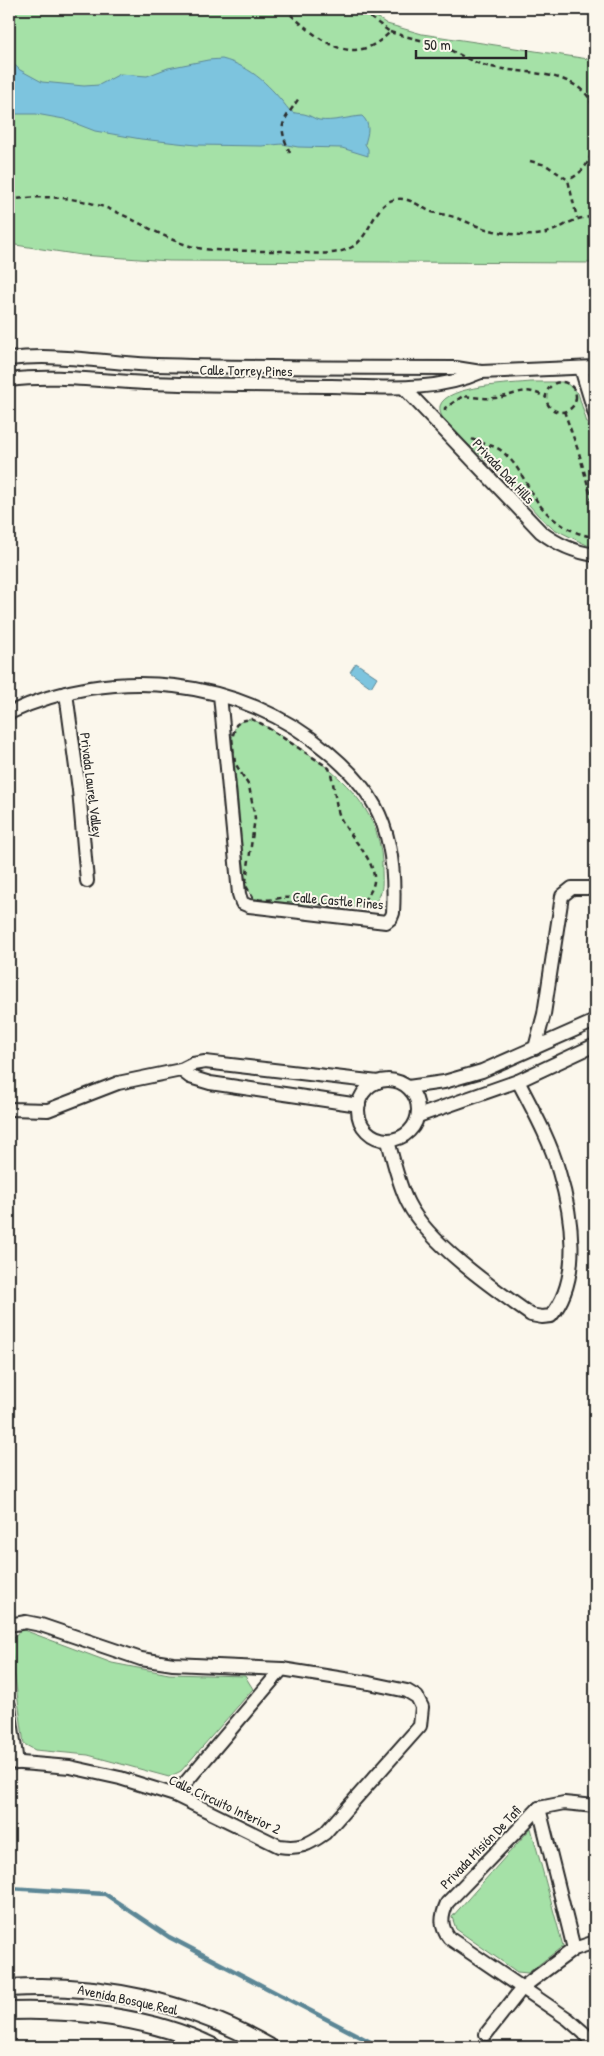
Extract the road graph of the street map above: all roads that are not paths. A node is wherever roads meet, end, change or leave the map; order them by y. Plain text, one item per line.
1 (9, 359) edge
2 (595, 367) edge
3 (581, 368) junction
4 (481, 372) junction
5 (9, 380) edge
6 (404, 388) junction
7 (595, 414) edge
8 (595, 555) edge
9 (66, 692) junction
10 (220, 695) junction
11 (9, 713) edge
12 (87, 881) dead end
13 (595, 888) edge
14 (595, 1021) edge
15 (595, 1045) edge
16 (534, 1048) junction
17 (181, 1070) junction
18 (518, 1081) junction
19 (378, 1082) junction
20 (408, 1087) junction
21 (358, 1105) junction
22 (9, 1109) edge
23 (418, 1116) junction
24 (388, 1141) junction
25 (9, 1625) edge
26 (282, 1669) junction
27 (9, 1706) edge
28 (13, 1763) edge
29 (175, 1795) junction
30 (595, 1806) edge
31 (539, 1808) junction
32 (595, 1942) edge
33 (574, 1949) junction
34 (523, 1987) junction
35 (9, 1988) edge
36 (9, 2010) edge
37 (486, 2034) dead end
38 (213, 2047) edge
39 (269, 2047) edge
40 (595, 2047) edge

1 - 4 street, Calle Torrey Pines
2 - 3 street, Calle Torrey Pines
3 - 4 street, Calle Torrey Pines
3 - 7 street
4 - 6 street, Calle Torrey Pines
5 - 6 street, Calle Torrey Pines
6 - 8 street, Privada Dak Hills
9 - 10 street, Calle Castle Pines
9 - 11 street, Calle Castle Pines
9 - 12 street, Privada Laurel Valley
10 - 10 street, Calle Castle Pines
13 - 16 street
14 - 16 street
15 - 18 street
16 - 20 street
17 - 19 street
17 - 21 street
17 - 22 street
18 - 23 street
18 - 24 street
19 - 20 street
19 - 21 street
20 - 23 street
21 - 24 street
23 - 24 street
25 - 26 street
26 - 29 street
26 - 29 street, Calle Circuito Interior 2
27 - 28 street
28 - 29 street, Calle Circuito Interior 2
30 - 31 street, Privada Misión De Tafi
31 - 33 street, Privada Misión De Tafi
31 - 34 street, Privada Misión De Tafi
32 - 33 street
33 - 34 street
34 - 37 street
34 - 40 street, Privada Misión De Tafi
35 - 39 main road, Avenida Bosque Real
36 - 38 main road, Avenida Bosque Real

